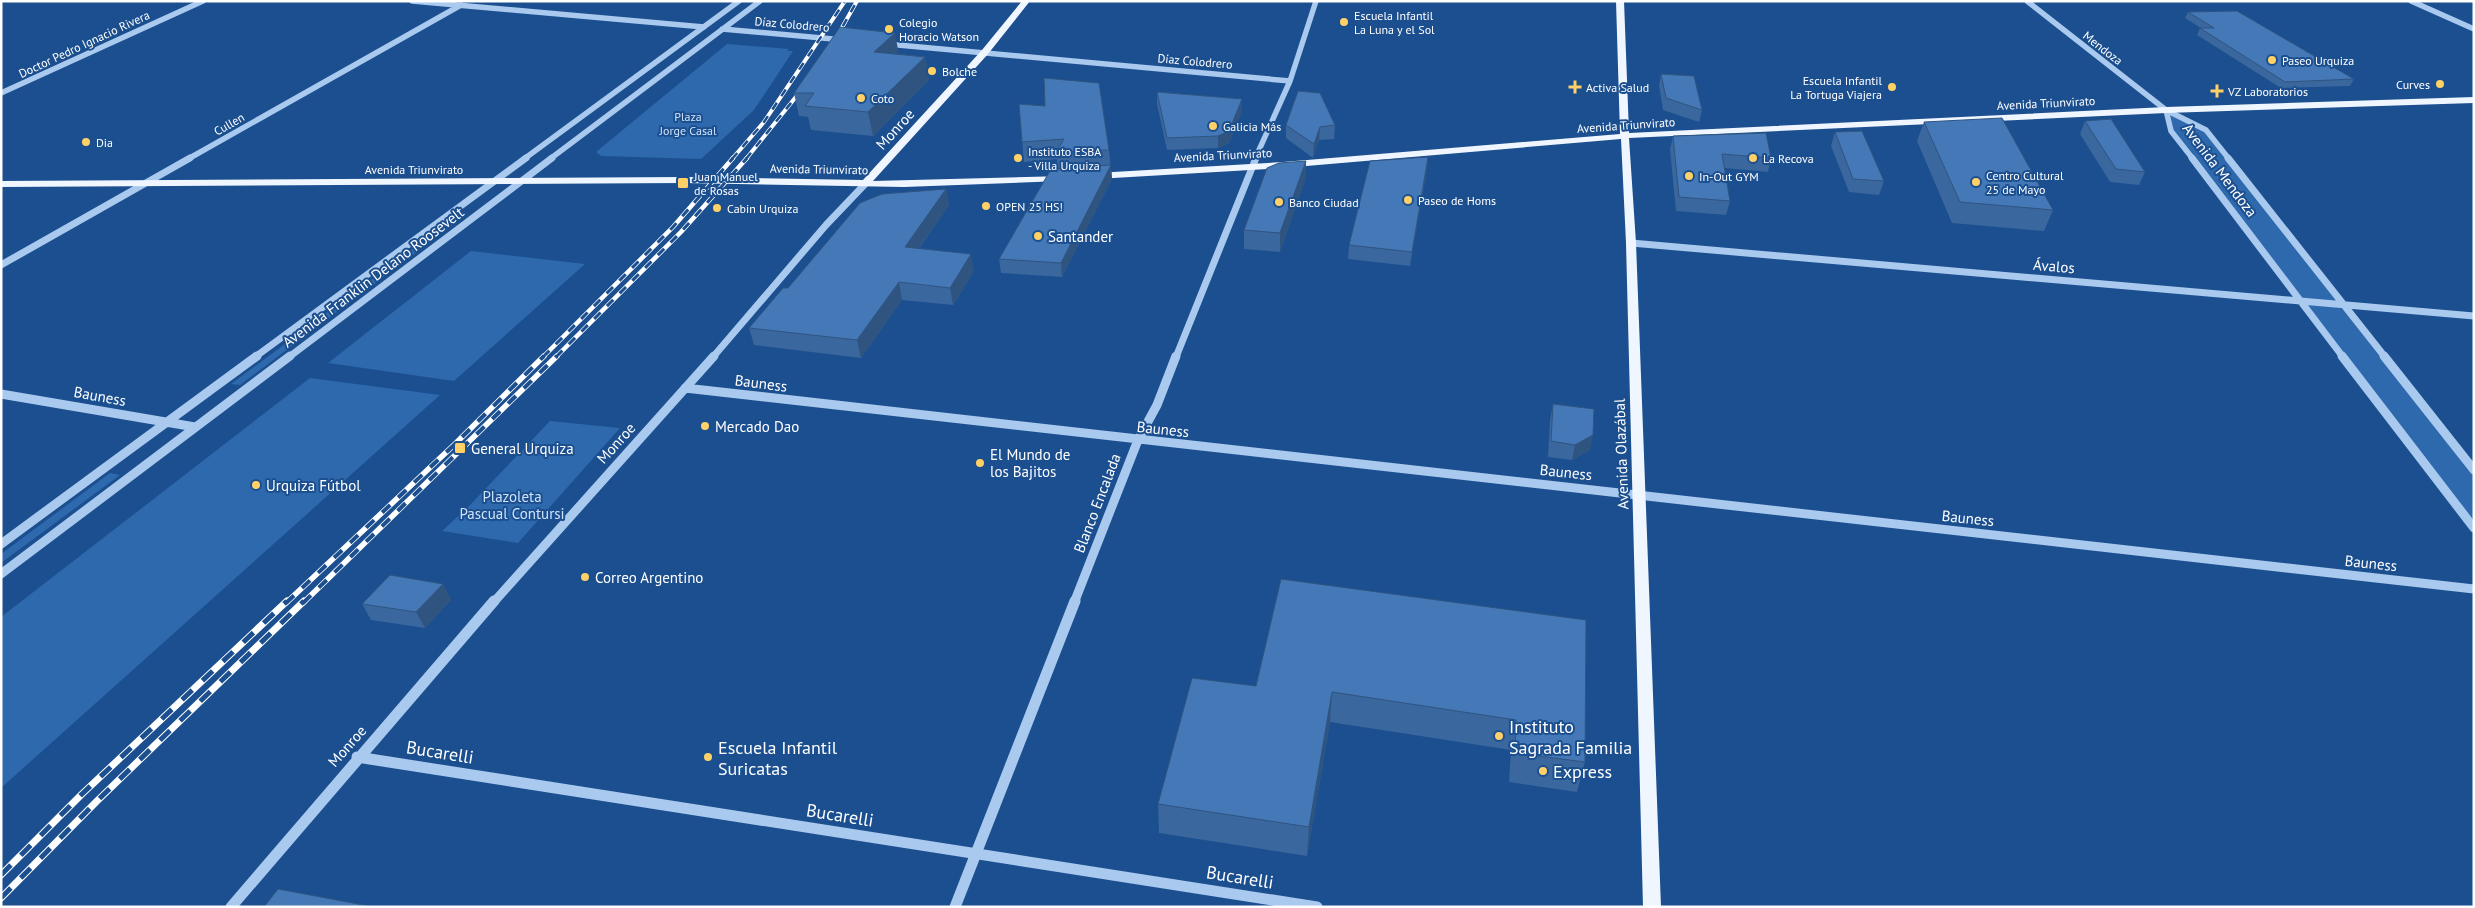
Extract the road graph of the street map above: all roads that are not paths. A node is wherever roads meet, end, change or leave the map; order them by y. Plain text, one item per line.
1 (203, 1) edge
2 (412, 1) edge
3 (468, 1) edge
4 (739, 1) edge
5 (760, 1) edge
6 (1026, 1) edge
7 (1316, 1) edge
8 (1620, 1) edge
9 (2027, 1) edge
10 (2411, 1) edge
11 (460, 6) junction
12 (703, 27) junction
13 (723, 29) junction
14 (2474, 30) edge
15 (855, 41) edge
16 (875, 43) edge
17 (985, 52) junction
18 (1290, 81) junction
19 (1, 93) edge
20 (2474, 100) edge
21 (2166, 110) junction
22 (1625, 136) junction
23 (1251, 166) junction
24 (1086, 176) edge
25 (1068, 178) edge
26 (524, 180) junction
27 (493, 182) junction
28 (866, 183) junction
29 (1, 184) edge
30 (146, 184) junction
31 (1632, 243) junction
32 (1, 265) edge
33 (2302, 301) junction
34 (2343, 304) junction
35 (2474, 316) edge
36 (685, 388) junction
37 (1, 394) edge
38 (167, 422) junction
39 (195, 427) junction
40 (1138, 440) junction
41 (2474, 470) edge
42 (1639, 494) junction
43 (2474, 528) edge
44 (1, 544) edge
45 (1, 574) edge
46 (2474, 589) edge
47 (357, 757) junction
48 (976, 854) junction
49 (231, 907) edge
50 (955, 907) edge
51 (1317, 907) edge
52 (1652, 907) edge

1 - 19 street, Doctor Pedro Ignacio Rivera
2 - 11 street, Díaz Colodrero
3 - 11 street, Cullen
4 - 12 street, Avenida Franklin Delano Roosevelt
5 - 13 street, Avenida Franklin Delano Roosevelt
6 - 17 main road, Monroe
7 - 18 street, Blanco Encalada
8 - 22 main road, Avenida Olazábal
9 - 21 street, Mendoza
10 - 14 street
11 - 12 street, Díaz Colodrero
11 - 30 street, Cullen
12 - 13 street, Díaz Colodrero
12 - 27 street, Avenida Franklin Delano Roosevelt
13 - 15 street, Díaz Colodrero
13 - 26 street, Avenida Franklin Delano Roosevelt
16 - 17 street, Díaz Colodrero
17 - 18 street, Díaz Colodrero
17 - 28 main road, Monroe
18 - 23 street, Blanco Encalada
20 - 21 main road, Avenida Triunvirato
21 - 22 main road, Avenida Triunvirato
21 - 33 street, Avenida Mendoza
21 - 34 street, Avenida Mendoza
22 - 23 main road, Avenida Triunvirato
22 - 31 main road, Avenida Olazábal
23 - 24 main road, Avenida Triunvirato
23 - 40 street, Blanco Encalada
25 - 28 main road, Avenida Triunvirato
26 - 27 main road, Avenida Triunvirato
26 - 28 main road, Avenida Triunvirato
26 - 39 street, Avenida Franklin Delano Roosevelt
27 - 30 main road, Avenida Triunvirato
27 - 38 street, Avenida Franklin Delano Roosevelt
28 - 36 street, Monroe
29 - 30 main road, Avenida Triunvirato
30 - 32 street, Cullen
31 - 33 street, Ávalos
31 - 42 main road, Avenida Olazábal
33 - 34 street, Ávalos
33 - 43 street, Avenida Mendoza
34 - 35 street, Ávalos
34 - 41 street, Avenida Mendoza
36 - 40 street, Bauness
36 - 47 street, Monroe
37 - 38 street, Bauness
38 - 39 street, Bauness
38 - 44 street, Avenida Franklin Delano Roosevelt
39 - 45 street, Avenida Franklin Delano Roosevelt
40 - 42 street, Bauness
40 - 48 street, Blanco Encalada
42 - 46 street, Bauness
42 - 52 main road, Avenida Olazábal
47 - 48 street, Bucarelli
47 - 49 street, Monroe
48 - 50 street, Blanco Encalada
48 - 51 street, Bucarelli

